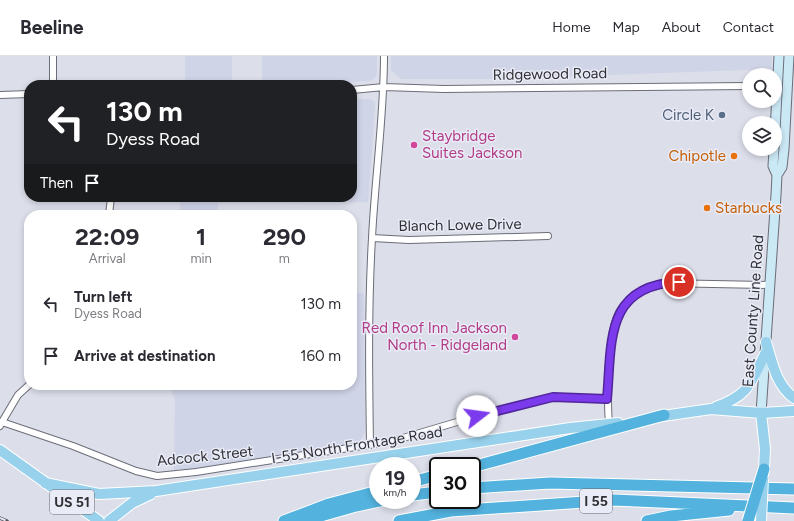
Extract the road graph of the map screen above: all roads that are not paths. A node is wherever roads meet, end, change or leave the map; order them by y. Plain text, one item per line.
1 (52, 56) edge
2 (384, 56) edge
3 (779, 56) edge
4 (789, 56) edge
5 (778, 68) edge
6 (53, 80) edge
7 (742, 86) edge
8 (384, 87) junction
9 (791, 88) edge
10 (357, 90) edge
11 (24, 94) edge
12 (0, 95) edge
13 (774, 156) edge
14 (777, 175) junction
15 (548, 236) dead end
16 (372, 238) junction
17 (770, 285) junction
18 (766, 342) junction
19 (764, 354) junction
20 (24, 390) edge
21 (794, 398) edge
22 (607, 399) junction
23 (712, 409) junction
24 (794, 412) edge
25 (762, 413) junction
26 (664, 415) junction
27 (1, 424) edge
28 (609, 425) junction
29 (370, 445) junction
30 (0, 450) edge
31 (481, 465) edge
32 (764, 469) junction
33 (45, 483) junction
34 (481, 487) edge
35 (794, 489) edge
36 (156, 491) junction
37 (369, 493) edge
38 (369, 503) edge
39 (747, 506) junction
40 (794, 508) edge
41 (99, 521) edge
42 (109, 521) edge
43 (284, 521) edge
44 (302, 521) edge
45 (399, 521) edge
46 (647, 521) edge
47 (748, 521) edge
48 (761, 521) edge

1 - 6 street
2 - 8 street
3 - 5 main road
4 - 9 main road, East County Line Road
7 - 8 street, Ridgewood Road
8 - 10 street, Ridgewood Road
8 - 16 street
9 - 14 main road, East County Line Road
11 - 12 street
13 - 14 main road, East County Line Road
14 - 17 main road, East County Line Road
15 - 16 street, Blanch Lowe Drive
16 - 29 street
17 - 18 main road, East County Line Road
17 - 22 street
18 - 19 main road, East County Line Road
18 - 21 main road
19 - 23 main road
19 - 25 main road, East County Line Road
20 - 27 street
22 - 28 street
22 - 29 street, Adcock Street
23 - 25 main road, I-55 North Frontage Road
23 - 26 main road, I-55 North Frontage Road
24 - 25 main road, I-55 North Frontage Road
25 - 32 main road, East County Line Road
26 - 28 main road, I-55 North Frontage Road
26 - 31 highway
27 - 29 street, Adcock Street
28 - 36 main road, I-55 North Frontage Road
30 - 33 main road, US 51
32 - 47 highway, bridge
32 - 48 main road, East County Line Road, bridge
33 - 36 main road, I-55 North Frontage Road
33 - 41 main road, US 51
34 - 35 highway, I 55
36 - 42 main road
37 - 43 highway
38 - 44 highway
39 - 40 highway, I 55
39 - 45 highway, I 55
39 - 46 highway

